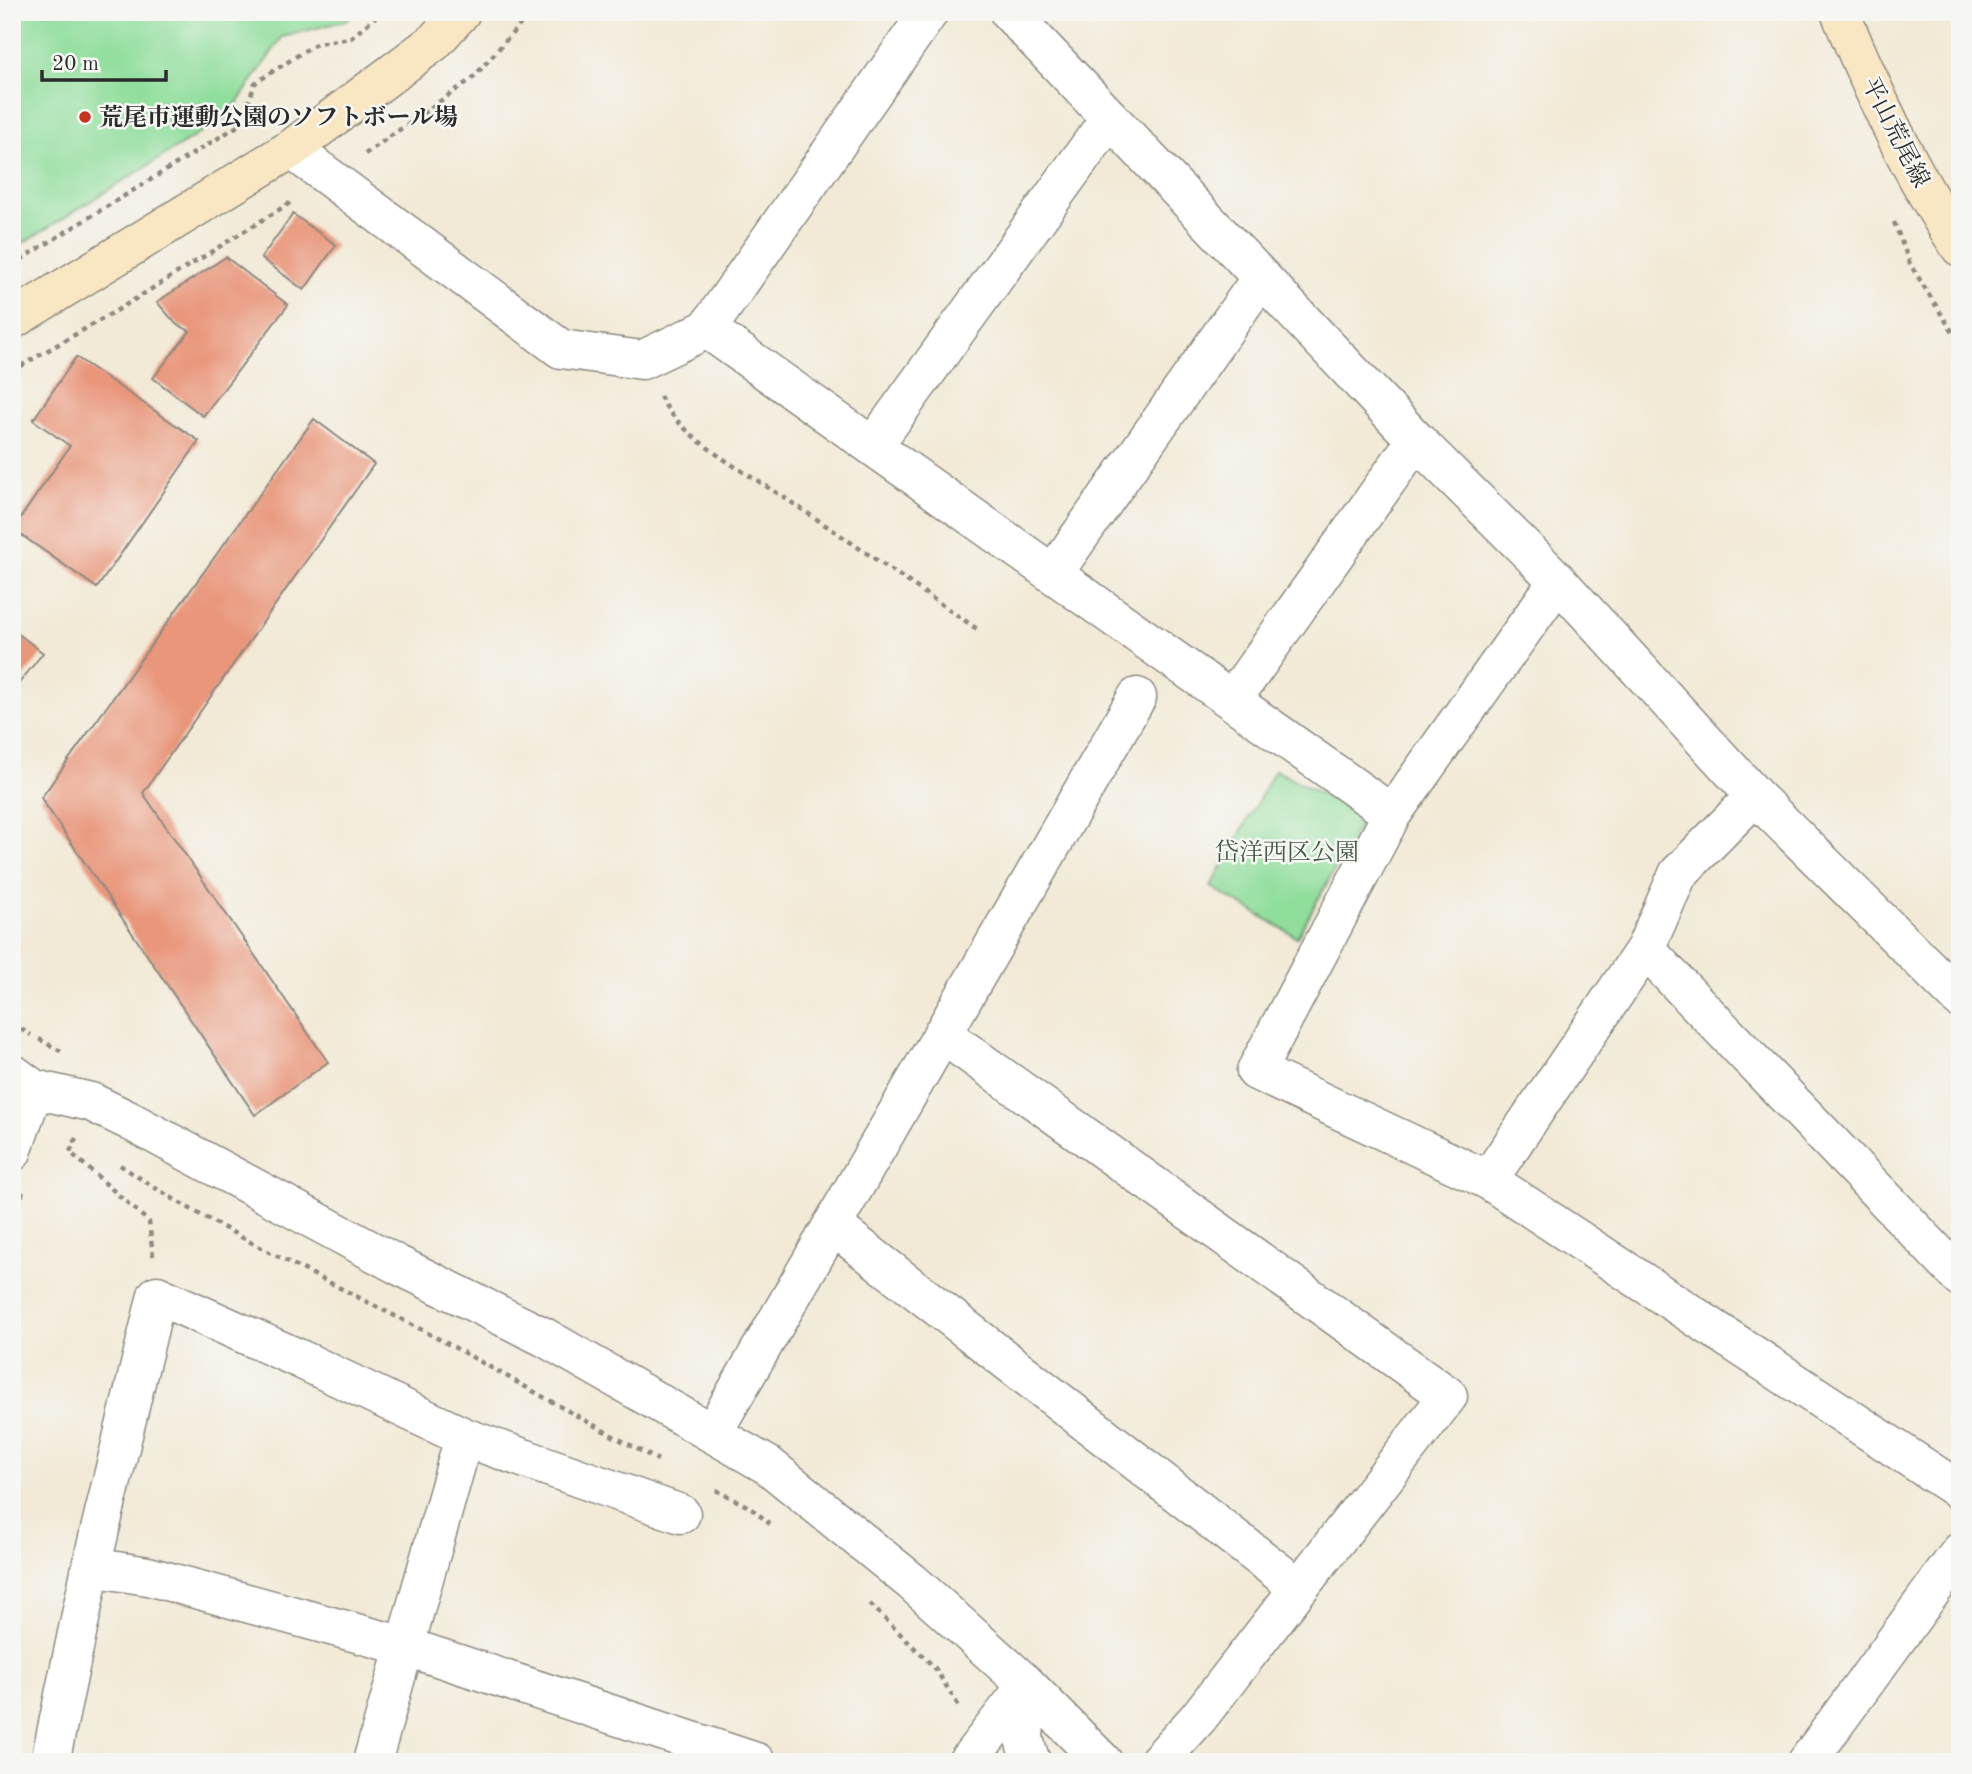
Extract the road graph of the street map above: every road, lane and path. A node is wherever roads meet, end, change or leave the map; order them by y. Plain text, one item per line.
1 (381, 12) edge
2 (461, 12) edge
3 (929, 12) edge
4 (1009, 12) edge
5 (1840, 12) edge
6 (1110, 118) junction
7 (291, 149) junction
8 (1960, 247) edge
9 (12, 265) edge
10 (1261, 278) junction
11 (12, 320) edge
12 (707, 329) junction
13 (642, 360) junction
14 (1416, 440) junction
15 (873, 446) junction
16 (1053, 574) junction
17 (1558, 581) junction
18 (980, 631) dead end
19 (1137, 697) dead end
20 (1232, 700) junction
21 (1755, 796) junction
22 (1392, 814) junction
23 (1645, 949) junction
24 (1960, 999) edge
25 (942, 1034) junction
26 (25, 1089) edge
27 (91, 1102) junction
28 (77, 1137) junction
29 (86, 1142) dead end
30 (12, 1152) edge
31 (114, 1161) dead end
32 (1488, 1180) junction
33 (832, 1225) junction
34 (1960, 1277) edge
35 (157, 1295) junction
36 (713, 1432) junction
37 (464, 1437) junction
38 (668, 1465) dead end
39 (704, 1484) dead end
40 (1960, 1491) edge
41 (681, 1514) dead end
42 (781, 1532) dead end
43 (1960, 1552) edge
44 (91, 1567) junction
45 (1299, 1588) junction
46 (861, 1595) dead end
47 (404, 1646) junction
48 (1027, 1685) junction
49 (964, 1715) dead end
50 (50, 1762) edge
51 (372, 1762) edge
52 (756, 1762) edge
53 (967, 1762) edge
54 (1031, 1762) edge
55 (1103, 1762) edge
56 (1158, 1762) edge
57 (1807, 1762) edge

1 - 9 path
2 - 7 street
3 - 12 street
4 - 6 street
5 - 8 street, 平山荒尾線
6 - 10 street
6 - 15 street
7 - 11 street
7 - 13 street
10 - 14 street
10 - 16 street
12 - 13 street
12 - 15 street
13 - 18 path
14 - 17 street
14 - 20 street
15 - 16 street
16 - 20 street
17 - 21 street
17 - 22 street
19 - 25 street
20 - 22 street
21 - 23 street
21 - 24 street
22 - 32 street
23 - 32 street
23 - 34 street
25 - 33 street
25 - 45 street
26 - 27 street
26 - 28 path
26 - 30 street
27 - 28 path
27 - 36 street
28 - 29 path
28 - 35 path
31 - 38 path
32 - 40 street
33 - 36 street
33 - 45 street
35 - 37 street
35 - 44 street
36 - 48 street
37 - 41 street
37 - 47 street
39 - 42 path
43 - 57 street
44 - 47 street
44 - 50 street
45 - 56 street
46 - 49 path
47 - 51 street
47 - 52 street
48 - 53 street
48 - 54 street
48 - 55 street

